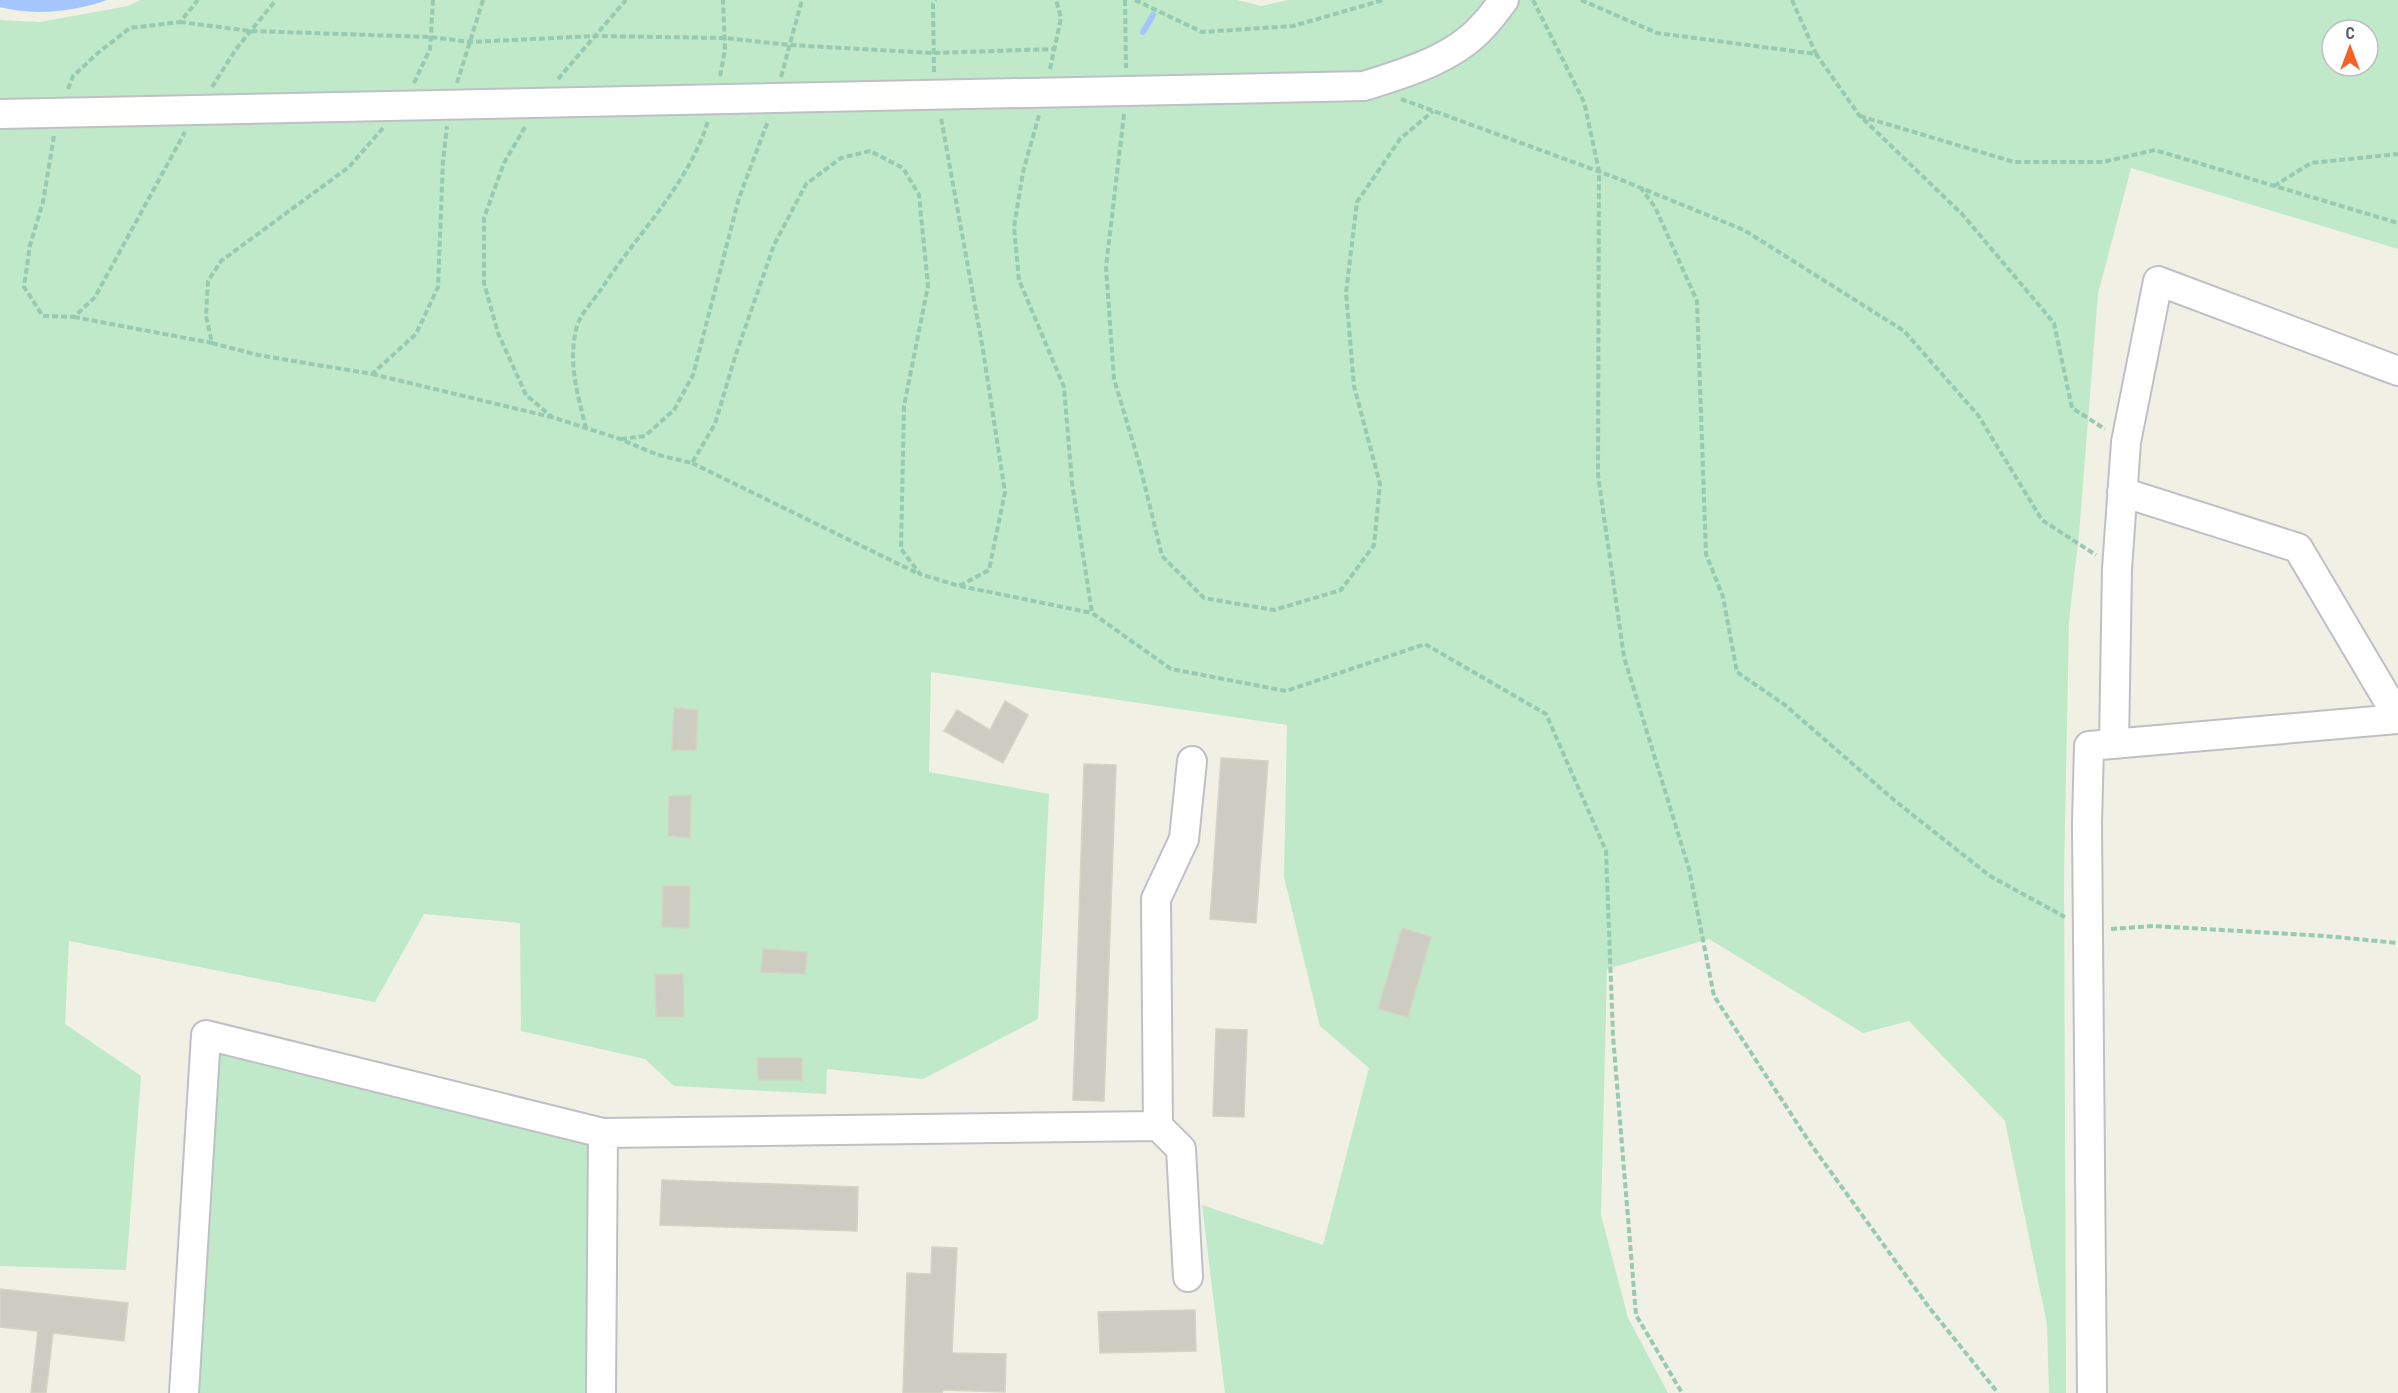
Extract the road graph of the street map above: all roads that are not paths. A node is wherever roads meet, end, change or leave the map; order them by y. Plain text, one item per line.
1 (1503, 0) edge
2 (0, 114) edge
3 (2398, 371) edge
4 (2122, 492) junction
5 (2398, 718) edge
6 (2114, 744) junction
7 (1192, 761) dead end
8 (1158, 1126) junction
9 (603, 1133) junction
10 (1188, 1277) dead end
11 (183, 1393) edge
12 (601, 1393) edge
13 (2092, 1393) edge

1 - 2 lane
3 - 4 lane
4 - 5 lane
4 - 6 lane
5 - 6 lane
6 - 13 lane
7 - 8 lane
8 - 9 lane
8 - 10 lane
9 - 11 lane
9 - 12 lane

